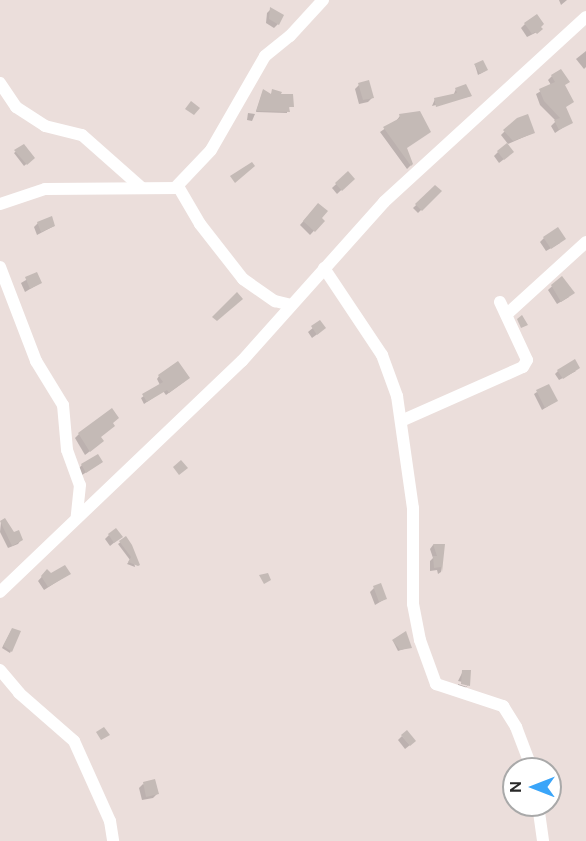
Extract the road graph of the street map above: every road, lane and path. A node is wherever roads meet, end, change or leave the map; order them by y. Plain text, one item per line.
1 (323, 0) edge
2 (586, 17) edge
3 (0, 83) edge
4 (142, 188) junction
5 (175, 188) junction
6 (0, 204) edge
7 (586, 242) edge
8 (0, 267) edge
9 (324, 268) junction
10 (500, 302) dead end
11 (291, 305) junction
12 (507, 314) junction
13 (401, 421) junction
14 (77, 516) junction
15 (0, 592) edge
16 (0, 670) edge
17 (527, 757) edge
18 (540, 817) edge
19 (113, 841) edge
20 (543, 841) edge

1 - 5 street
2 - 9 street
3 - 4 street
4 - 5 street
4 - 6 street
5 - 11 street
7 - 12 street
8 - 14 street
9 - 11 street
9 - 13 street
10 - 12 street
11 - 14 street
12 - 13 street
13 - 17 street
14 - 15 street
16 - 19 street
18 - 20 street

